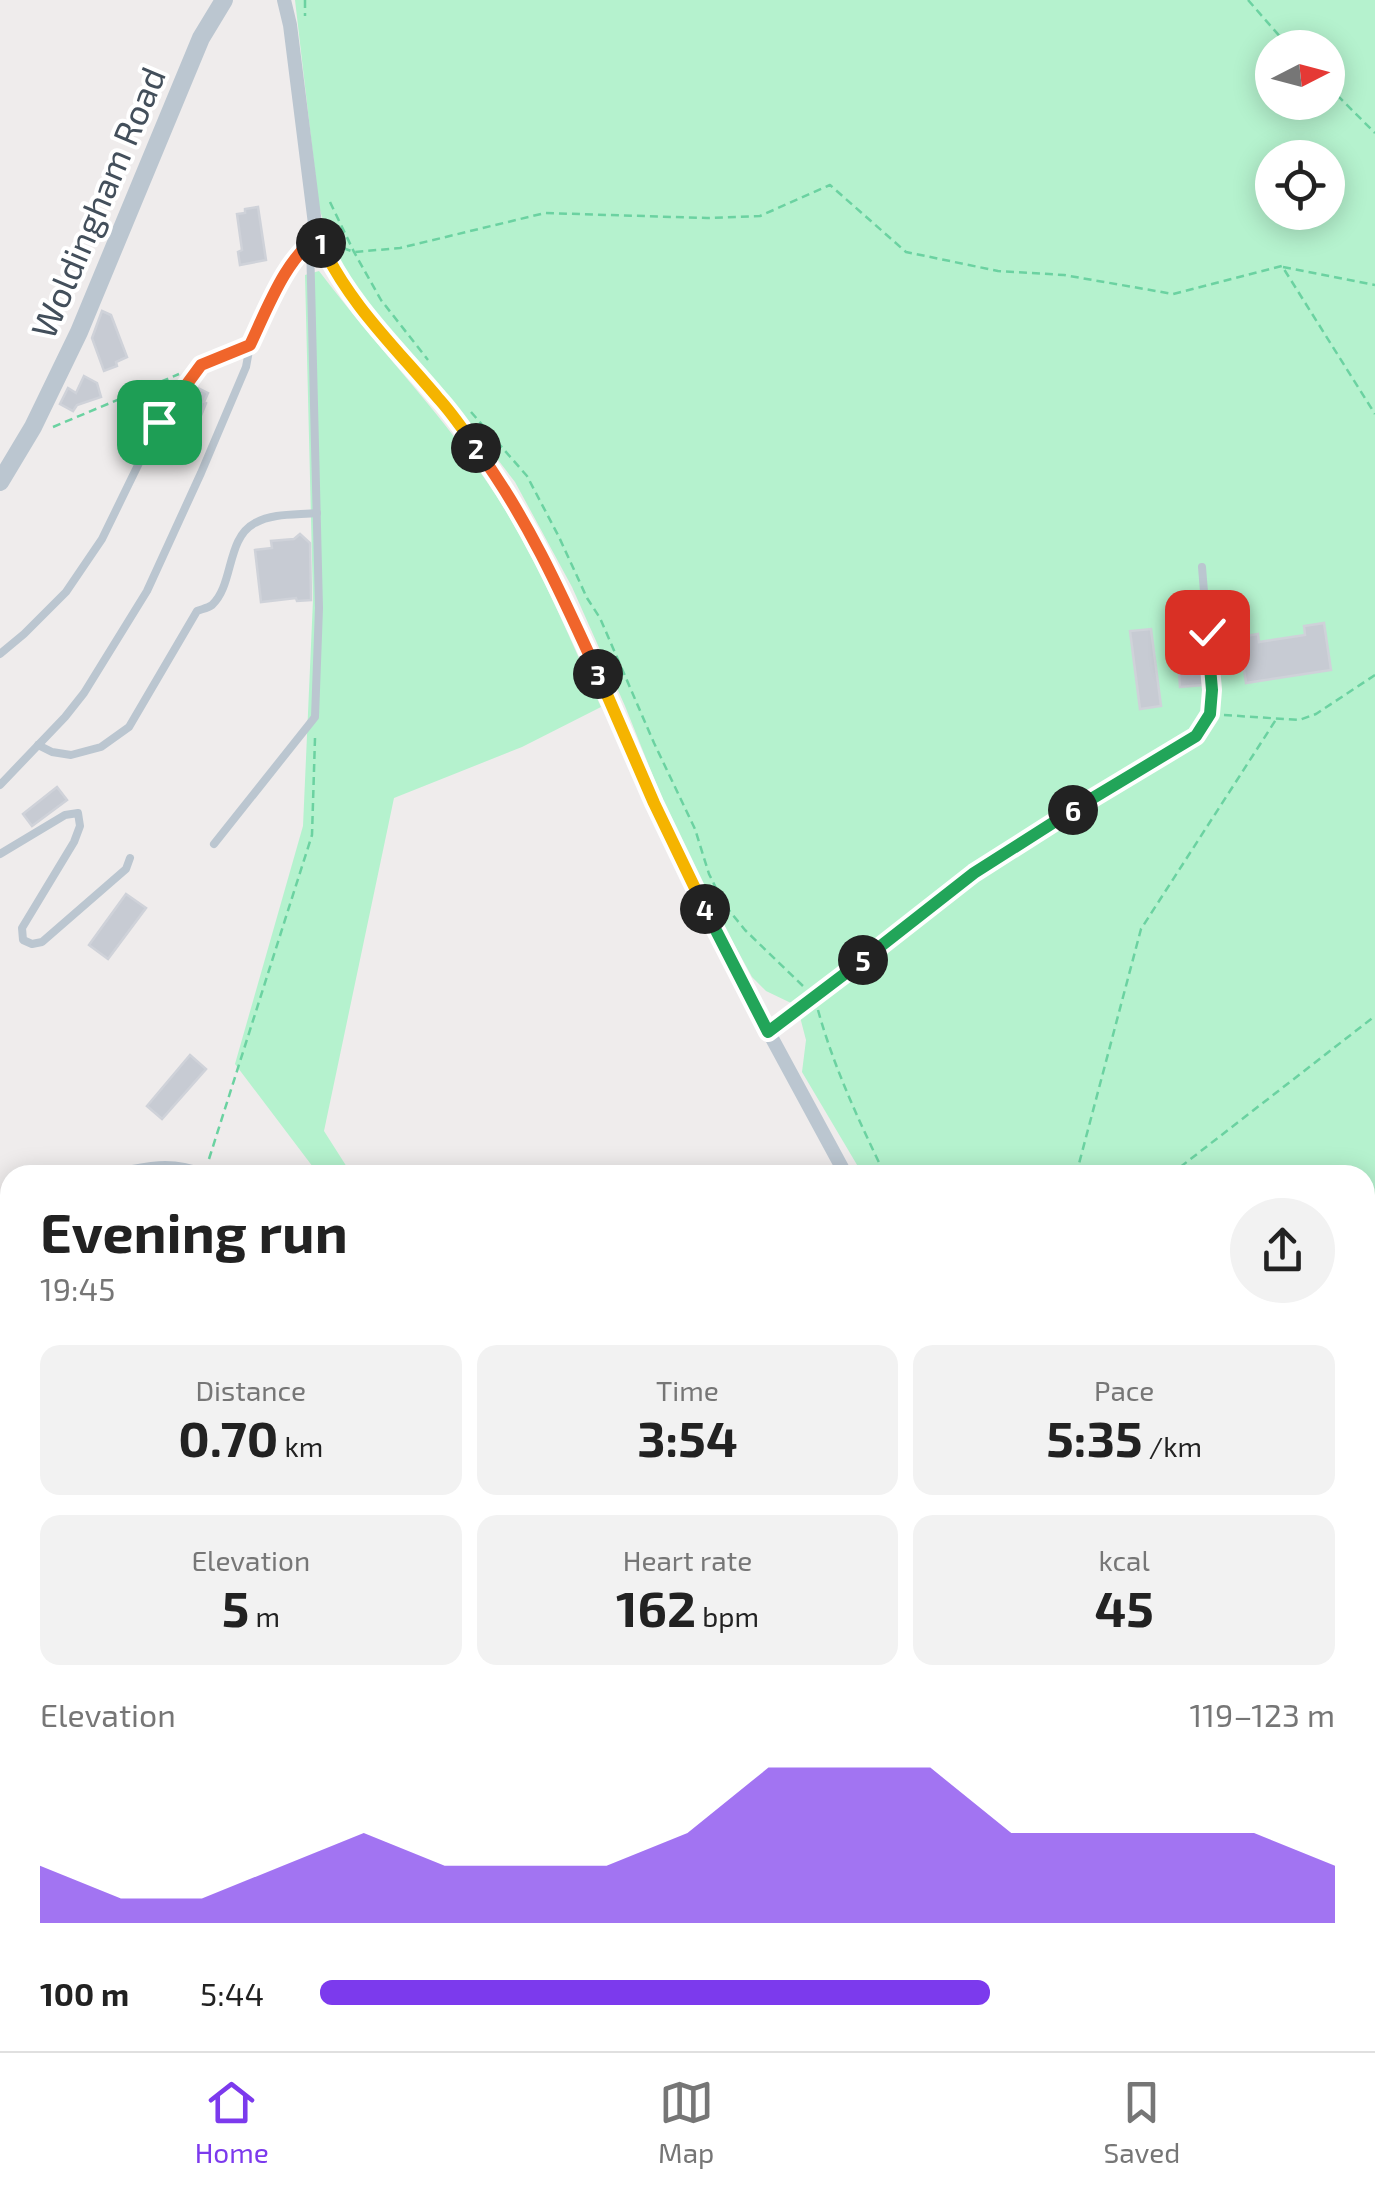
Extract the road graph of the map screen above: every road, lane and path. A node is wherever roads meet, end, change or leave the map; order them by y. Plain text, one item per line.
1 (224, 0) edge
2 (284, 0) edge
3 (1248, 0) edge
4 (1274, 30) edge
5 (1345, 103) edge
6 (1375, 132) edge
7 (315, 240) junction
8 (354, 252) dead end
9 (1282, 266) junction
10 (1375, 285) edge
11 (250, 345) junction
12 (201, 365) junction
13 (1375, 414) edge
14 (54, 426) dead end
15 (0, 482) edge
16 (317, 513) junction
17 (1202, 567) dead end
18 (0, 654) edge
19 (1375, 675) edge
20 (1210, 714) junction
21 (315, 717) junction
22 (1277, 718) junction
23 (38, 745) junction
24 (0, 785) edge
25 (214, 844) dead end
26 (0, 854) edge
27 (130, 858) dead end
28 (815, 998) junction
29 (1375, 1016) edge
30 (768, 1032) junction
31 (210, 1156) dead end
32 (841, 1165) edge
33 (880, 1165) edge
34 (1079, 1165) edge
35 (1183, 1165) edge

1 - 15 street, Woldingham Road
2 - 7 street
3 - 4 path
5 - 6 path
7 - 11 lane
7 - 16 lane
7 - 30 street
8 - 9 path
9 - 10 path
9 - 13 path
11 - 12 path
11 - 23 lane
12 - 14 path
12 - 18 lane
16 - 21 lane
16 - 23 lane
17 - 20 lane
19 - 22 path
20 - 22 path
20 - 28 lane
21 - 25 lane
21 - 31 path
22 - 34 path
23 - 24 lane
26 - 27 lane
28 - 30 lane
28 - 33 path
29 - 35 path
30 - 32 street

